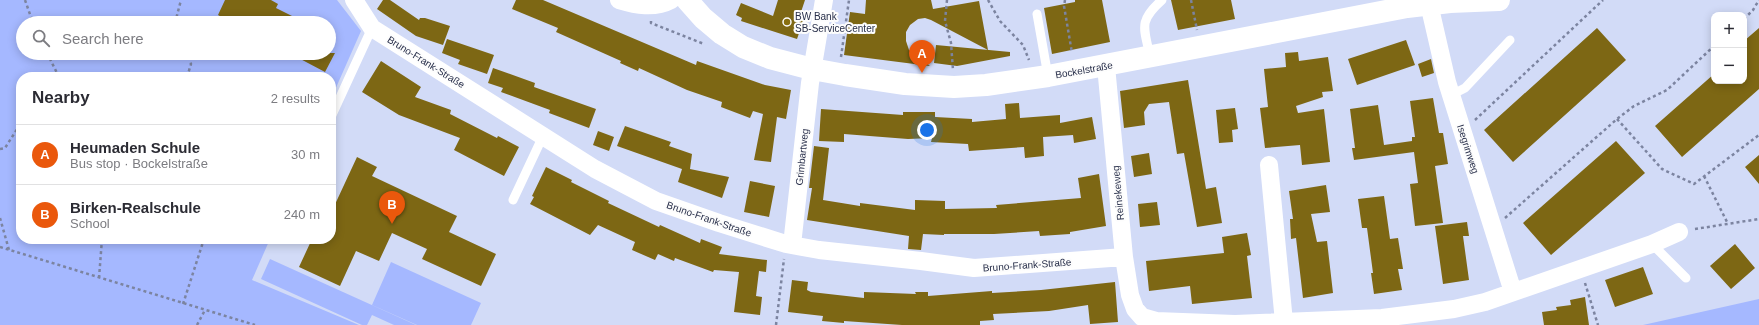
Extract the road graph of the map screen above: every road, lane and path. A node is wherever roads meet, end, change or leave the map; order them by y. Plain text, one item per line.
1 (25, 0) edge
2 (181, 0) edge
3 (354, 0) edge
4 (619, 0) edge
5 (670, 0) edge
6 (687, 0) edge
7 (824, 0) edge
8 (849, 0) edge
9 (947, 0) edge
10 (988, 0) edge
11 (1065, 0) edge
12 (1162, 0) edge
13 (1191, 0) edge
14 (1499, 0) edge
15 (1603, 0) edge
16 (1759, 0) edge
17 (1406, 3) edge
18 (1429, 4) junction
19 (648, 6) junction
20 (1036, 14) dead end
21 (31, 16) edge
22 (177, 16) edge
23 (1747, 16) edge
24 (372, 28) junction
25 (1510, 40) dead end
26 (705, 45) dead end
27 (1201, 48) junction
28 (1712, 48) edge
29 (1150, 58) junction
30 (50, 60) edge
31 (190, 60) edge
32 (1106, 66) junction
33 (812, 69) junction
34 (1076, 71) junction
35 (56, 72) edge
36 (189, 72) edge
37 (845, 75) junction
38 (1041, 77) junction
39 (954, 87) junction
40 (1451, 95) junction
41 (336, 106) edge
42 (1617, 119) junction
43 (1475, 120) dead end
44 (16, 131) edge
45 (1759, 135) edge
46 (543, 136) junction
47 (0, 149) edge
48 (1269, 165) dead end
49 (1704, 176) junction
50 (513, 200) dead end
51 (1515, 211) dead end
52 (0, 218) edge
53 (1759, 219) edge
54 (1728, 224) junction
55 (1678, 232) joint
56 (102, 244) edge
57 (202, 244) edge
58 (1652, 244) junction
59 (789, 245) junction
60 (0, 247) edge
61 (9, 250) junction
62 (1124, 257) junction
63 (1581, 268) junction
64 (99, 278) junction
65 (1686, 278) dead end
66 (1513, 292) junction
67 (183, 304) junction
68 (205, 310) junction
69 (1284, 322) junction
70 (197, 325) edge
71 (255, 325) edge
72 (776, 325) edge
73 (1598, 325) edge

1 - 21 path
2 - 22 path
3 - 24 street, Bruno-Frank-Straße
4 - 19 street
5 - 19 street
6 - 33 street, Bockelstraße
7 - 33 street, Grimbartweg
8 - 37 path
9 - 39 path
10 - 38 path
11 - 34 path
12 - 29 lane
13 - 27 path
14 - 18 street, Bockelstraße
15 - 43 path
16 - 23 path
17 - 18 street, Bockelstraße
17 - 27 street, Bockelstraße
18 - 40 street, Isegrimweg
19 - 26 path
20 - 38 lane
24 - 41 lane
24 - 46 street, Bruno-Frank-Straße
25 - 40 lane
27 - 29 street, Bockelstraße
28 - 42 path
29 - 32 street, Bockelstraße
30 - 35 path
31 - 36 path
32 - 34 street, Bockelstraße
32 - 62 street, Reinekeweg
33 - 37 street, Bockelstraße
33 - 59 street, Grimbartweg
34 - 38 street, Bockelstraße
37 - 39 street, Bockelstraße
38 - 39 street, Bockelstraße
40 - 66 street, Isegrimweg
42 - 49 path
42 - 51 path
44 - 47 path
45 - 49 path
46 - 50 lane
46 - 59 street, Bruno-Frank-Straße
48 - 69 street
49 - 54 path
52 - 61 path
53 - 54 path
54 - 55 path
55 - 58 street
56 - 64 path
57 - 67 path
58 - 63 street
58 - 65 lane
59 - 62 street, Bruno-Frank-Straße
59 - 72 path
60 - 61 path
61 - 64 path
62 - 69 street, Reinekeweg
63 - 66 street
63 - 73 path
64 - 67 path
66 - 69 street
67 - 68 path
68 - 70 path
68 - 71 path

